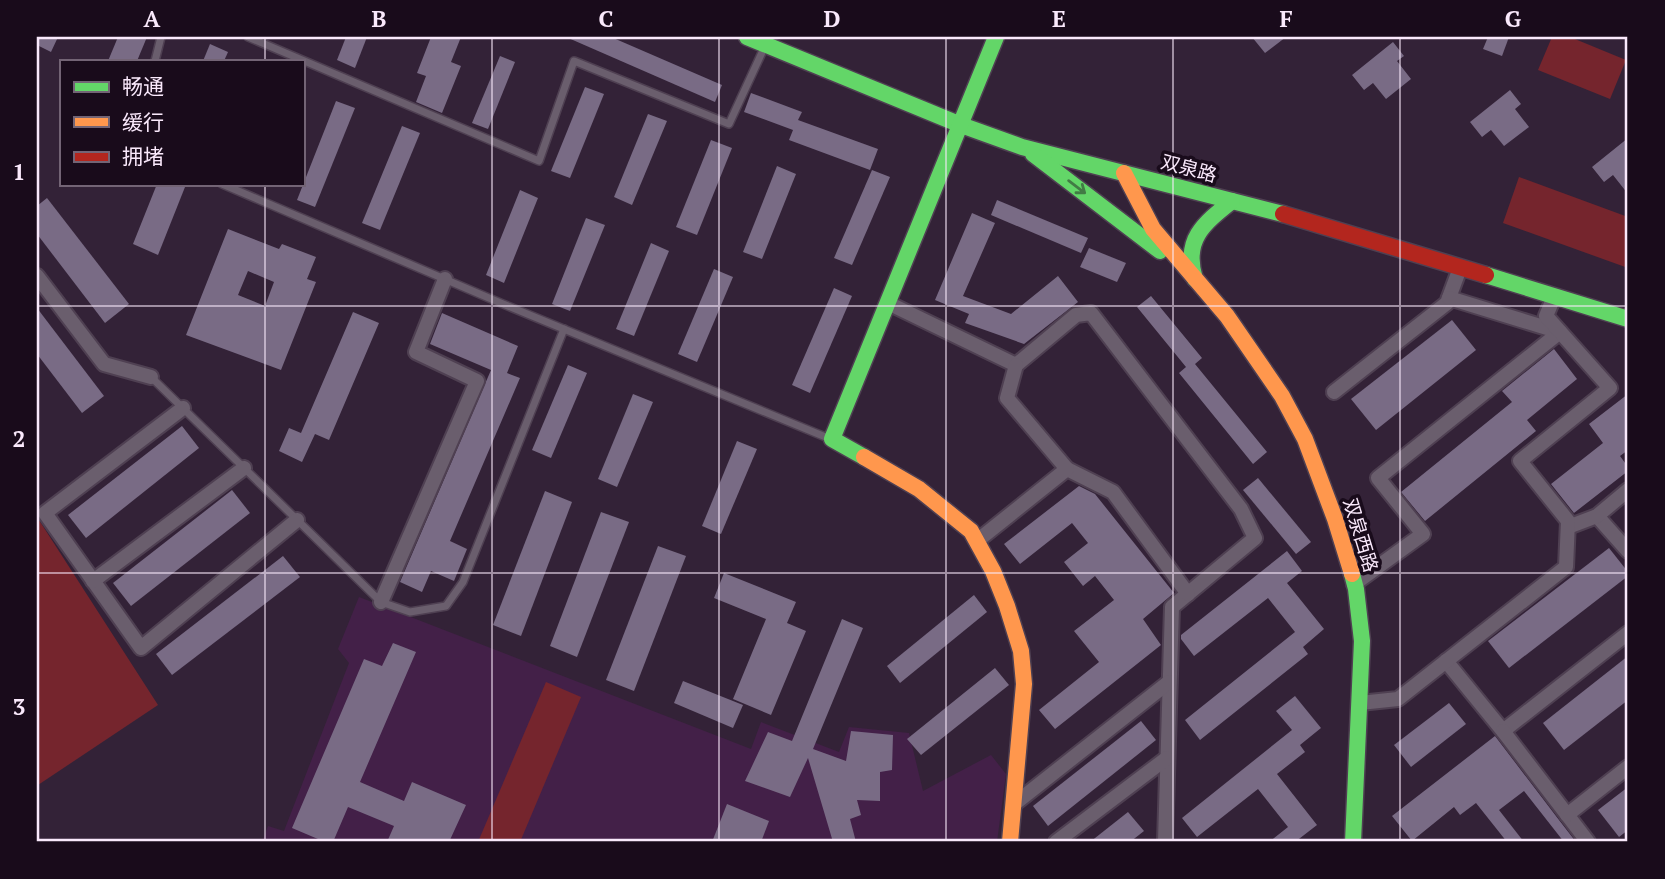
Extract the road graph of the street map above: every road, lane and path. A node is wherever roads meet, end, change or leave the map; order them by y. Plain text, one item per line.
1 (161, 37) edge
2 (248, 37) edge
3 (747, 37) edge
4 (996, 37) edge
5 (765, 44) junction
6 (155, 60) edge
7 (302, 60) edge
8 (304, 61) edge
9 (961, 125) junction
10 (1022, 147) junction
11 (1124, 173) junction
12 (227, 186) edge
13 (1232, 201) junction
14 (1460, 268) junction
15 (37, 276) edge
16 (445, 279) junction
17 (1195, 279) junction
18 (1554, 297) junction
19 (1449, 299) junction
20 (888, 303) junction
21 (1628, 319) edge
22 (564, 329) junction
23 (1560, 332) junction
24 (1016, 365) junction
25 (152, 377) joint
26 (1334, 392) dead end
27 (183, 408) junction
28 (832, 439) junction
29 (244, 468) junction
30 (1067, 469) junction
31 (1628, 490) edge
32 (1597, 516) junction
33 (297, 520) junction
34 (1568, 527) junction
35 (977, 541) junction
36 (1628, 551) edge
37 (93, 581) junction
38 (1354, 584) junction
39 (1188, 594) junction
40 (381, 603) junction
41 (1628, 633) edge
42 (1446, 661) junction
43 (1169, 682) junction
44 (1360, 703) junction
45 (1503, 731) junction
46 (1167, 758) junction
47 (1628, 767) edge
48 (1013, 805) junction
49 (1567, 815) junction
50 (1010, 842) edge
51 (1056, 842) edge
52 (1165, 842) edge
53 (1353, 842) edge
54 (1588, 842) edge

1 - 6 lane
2 - 7 lane
3 - 5 street, 双泉路
4 - 9 street
5 - 8 lane
5 - 9 street, 双泉路
9 - 10 street, 双泉路
9 - 20 street
10 - 11 street, 双泉路
10 -> 17 street, 双泉西路
11 - 13 street, 双泉路
11 - 17 street, 双泉西路
12 - 16 lane
13 - 14 street, 双泉路
13 - 17 street
14 - 18 street, 双泉路
14 - 19 street
15 - 25 street
16 - 22 lane
16 - 40 street
17 - 38 street, 双泉西路
18 - 21 street, 双泉路
18 - 23 street
19 - 23 street
19 - 26 street
20 - 24 street
20 - 28 street
22 - 28 lane
22 - 40 lane
23 - 34 street
23 - 38 street
24 - 30 street
24 - 39 street
25 - 27 lane
27 - 29 lane
27 - 37 street
28 - 35 street
29 - 33 lane
29 - 37 street
30 - 35 street
30 - 39 street
31 - 32 street
32 - 34 street
32 - 36 street
33 - 37 street
33 - 40 lane
34 - 42 street
35 - 48 street
38 - 44 street, 双泉西路
39 - 43 street
41 - 45 street
42 - 44 street
42 - 45 street
43 - 46 street
43 - 48 street
44 - 53 street, 双泉西路
45 - 49 street
46 - 51 street
46 - 52 street
47 - 49 street
48 - 50 street
49 - 54 street

